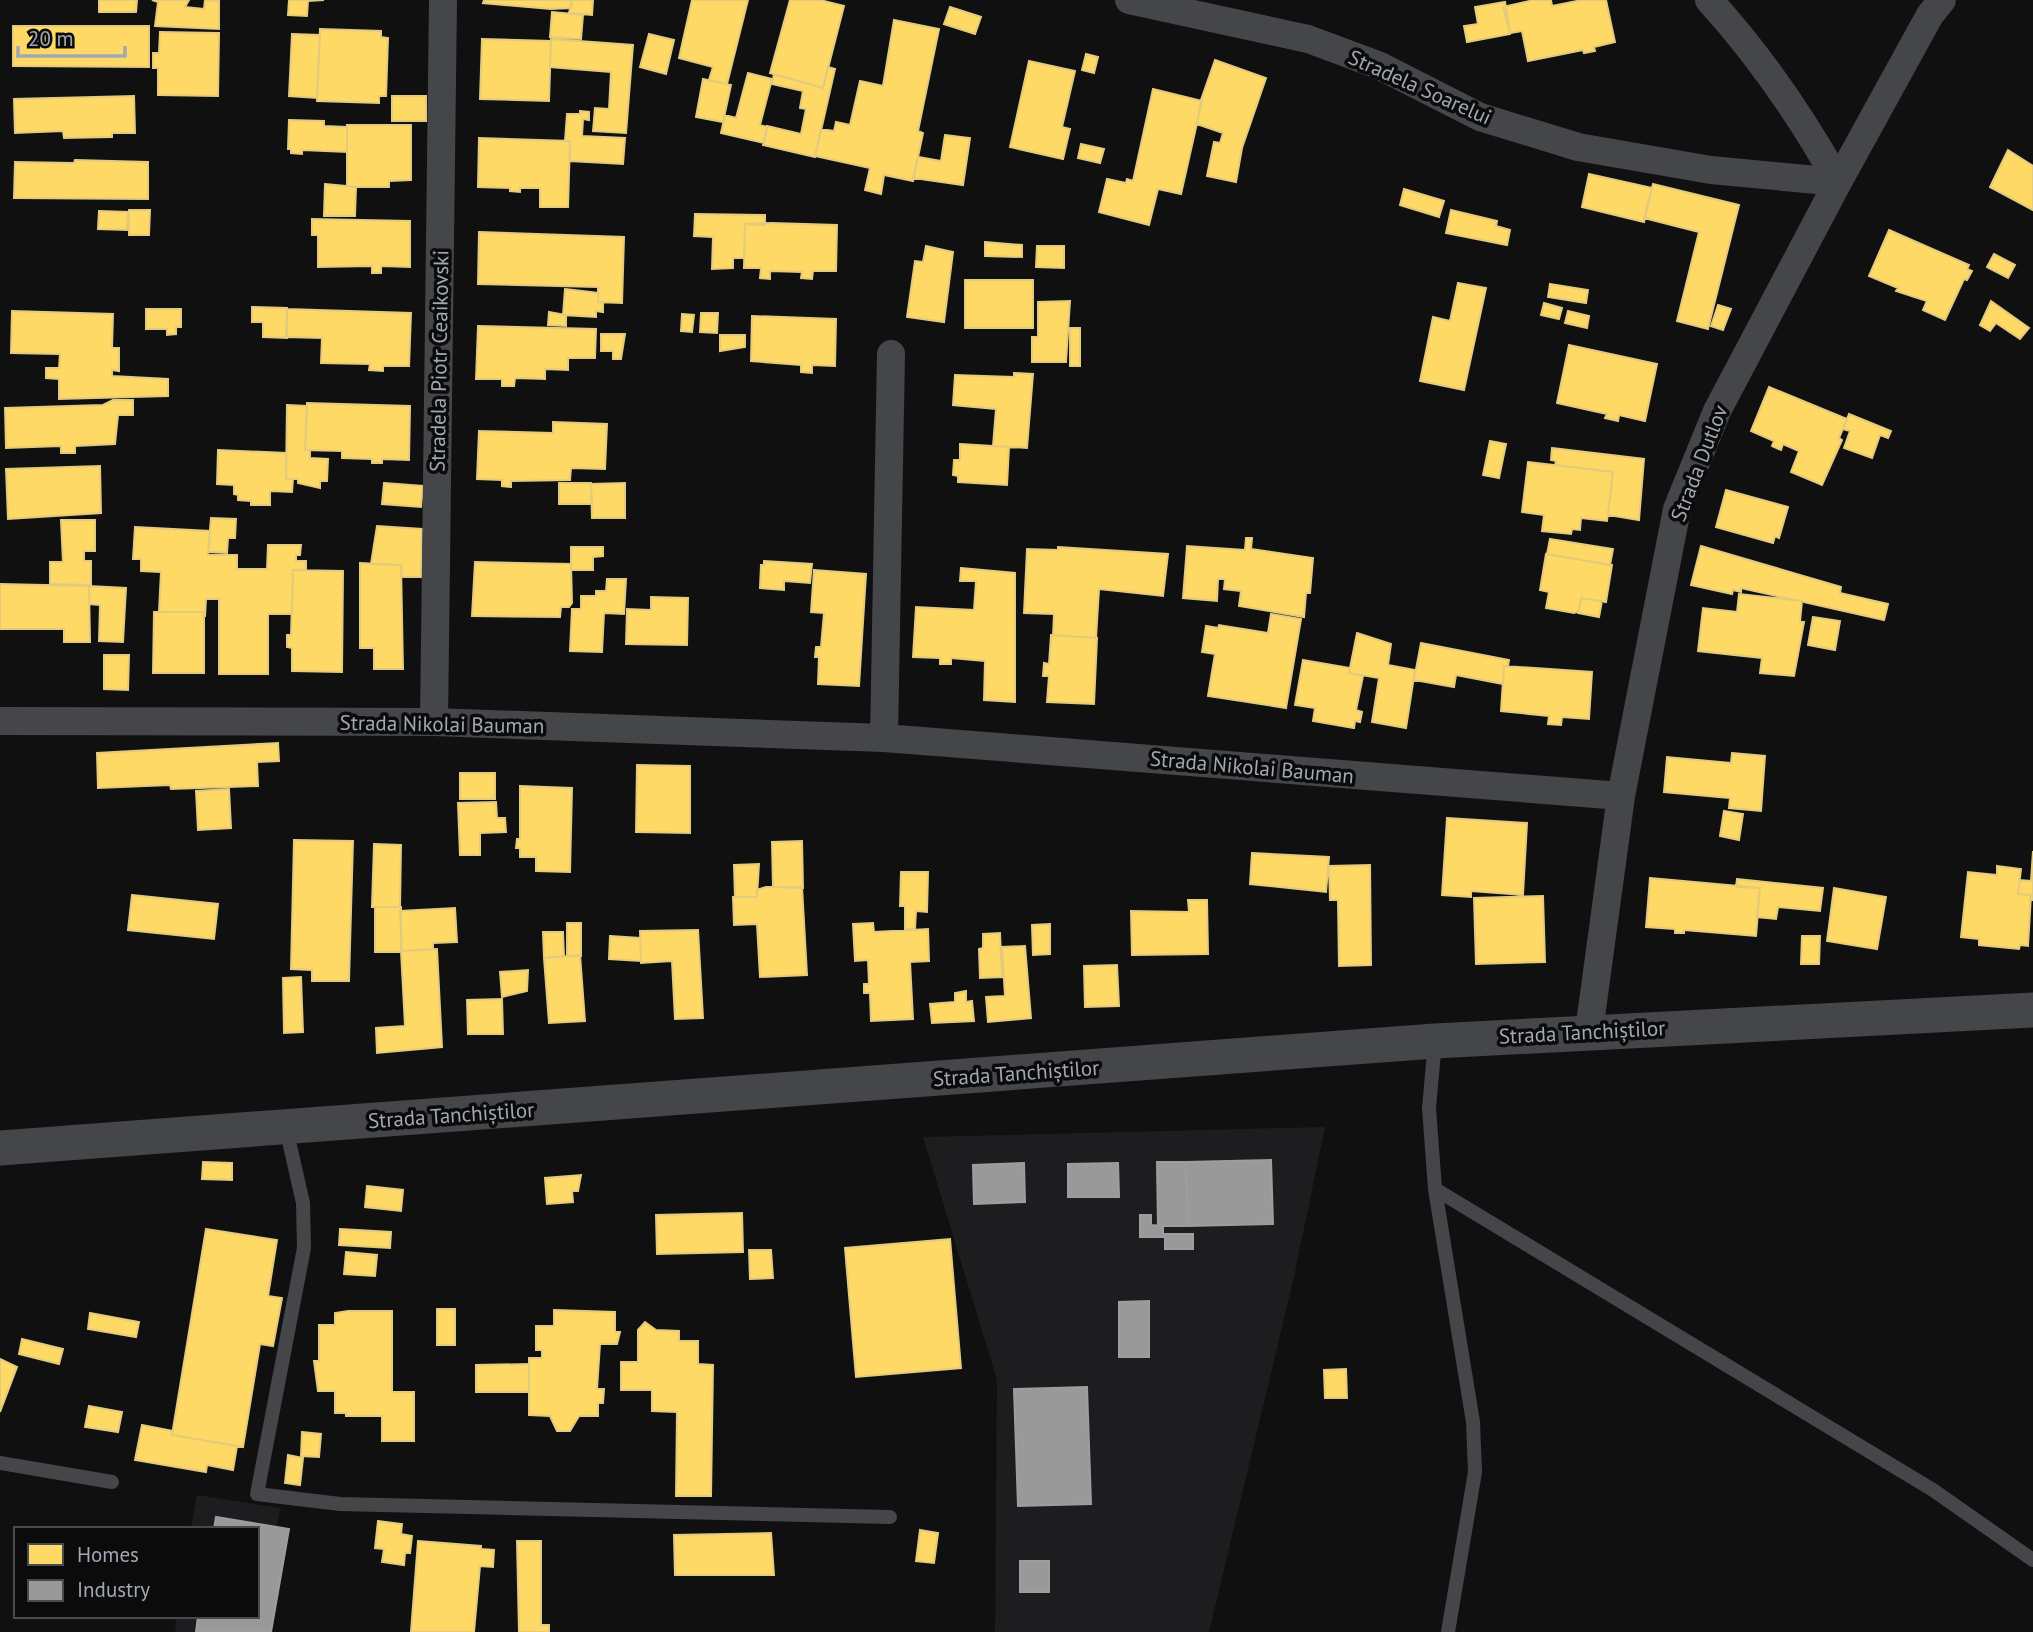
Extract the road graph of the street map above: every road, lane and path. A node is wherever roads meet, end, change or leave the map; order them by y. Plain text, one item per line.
1 (443, 0) edge
2 (1129, 0) edge
3 (1709, 0) edge
4 (1942, 0) edge
5 (1838, 182) junction
6 (891, 354) dead end
7 (0, 721) edge
8 (434, 722) junction
9 (884, 738) junction
10 (1621, 796) junction
11 (2033, 1010) edge
12 (1589, 1031) junction
13 (1435, 1041) junction
14 (286, 1128) junction
15 (0, 1148) edge
16 (1435, 1189) junction
17 (0, 1463) edge
18 (112, 1482) dead end
19 (890, 1517) dead end
20 (2033, 1560) edge
21 (1448, 1632) edge

1 - 8 street, Stradela Piotr Ceaikovski
2 - 5 street, Stradela Soarelui
3 - 5 street
4 - 5 street, Strada Dutlov
5 - 10 street, Strada Dutlov
6 - 9 street
7 - 8 street, Strada Nikolai Bauman
8 - 9 street, Strada Nikolai Bauman
9 - 10 street, Strada Nikolai Bauman
10 - 12 street, Strada Dutlov
11 - 12 street, Strada Tanchiștilor
12 - 13 street, Strada Tanchiștilor
13 - 14 street, Strada Tanchiștilor
13 - 16 lane
14 - 15 street, Strada Tanchiștilor
14 - 19 lane
16 - 20 lane
16 - 21 lane
17 - 18 lane

